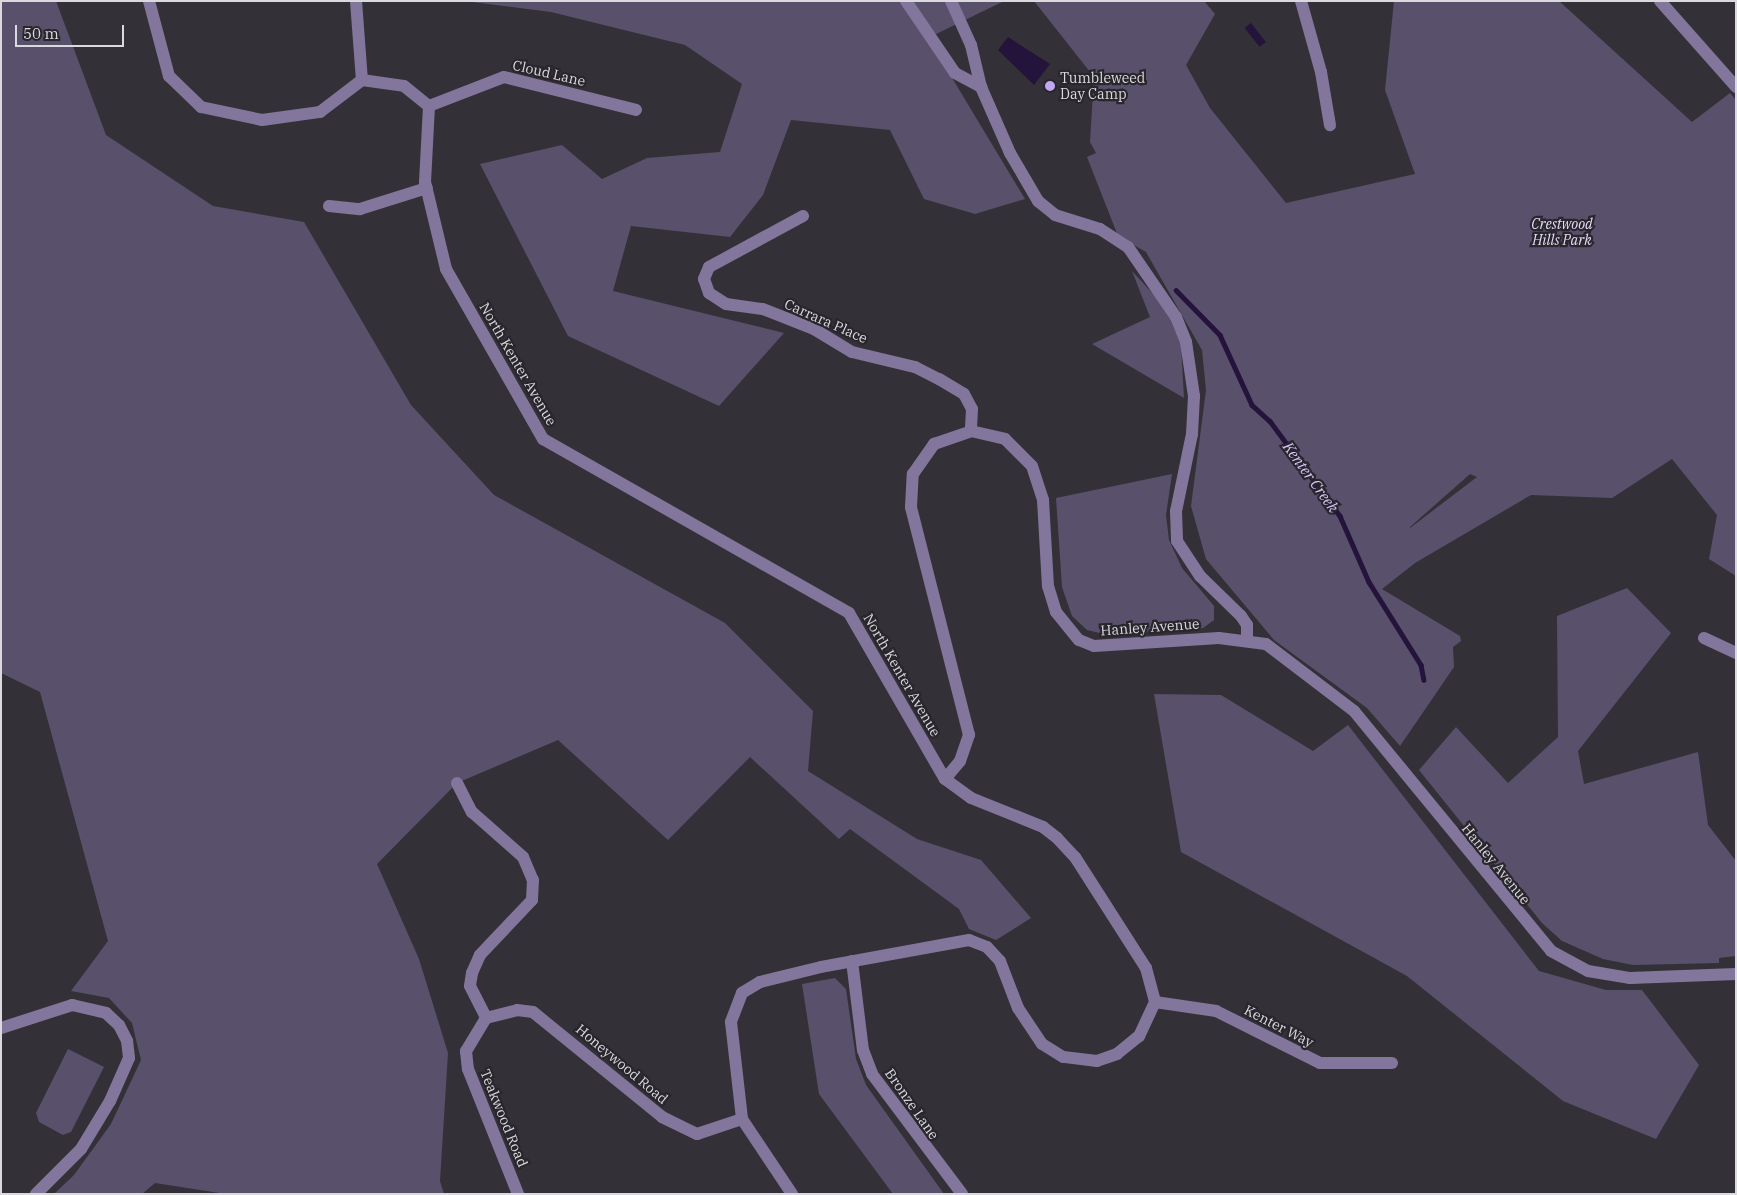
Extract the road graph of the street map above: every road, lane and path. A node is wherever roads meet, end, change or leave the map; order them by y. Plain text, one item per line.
1 (149, 1) edge
2 (356, 1) edge
3 (951, 1) edge
4 (1301, 1) edge
5 (1660, 1) edge
6 (910, 2) edge
7 (362, 80) junction
8 (981, 87) junction
9 (1736, 88) edge
10 (429, 106) junction
11 (636, 110) dead end
12 (1330, 125) dead end
13 (427, 188) junction
14 (329, 206) dead end
15 (803, 216) dead end
16 (971, 431) junction
17 (1704, 638) dead end
18 (1247, 641) junction
19 (1736, 653) edge
20 (945, 779) junction
21 (457, 783) dead end
22 (852, 961) junction
23 (1736, 974) edge
24 (1155, 1002) junction
25 (486, 1018) junction
26 (1, 1028) edge
27 (1392, 1062) dead end
28 (742, 1119) junction
29 (36, 1194) edge
30 (518, 1194) edge
31 (792, 1194) edge
32 (962, 1194) edge

1 - 7 street
2 - 7 street
3 - 8 street
4 - 12 street
5 - 9 street
6 - 8 street
7 - 10 street
8 - 18 street
10 - 11 street, Cloud Lane
10 - 13 street, North Kenter Avenue
13 - 14 street
13 - 20 street, North Kenter Avenue
15 - 16 street, Carrara Place
16 - 18 street, Hanley Avenue
16 - 20 street
17 - 19 street
18 - 23 street, Hanley Avenue
20 - 24 street, North Kenter Avenue
21 - 25 street
22 - 24 street
22 - 28 street
22 - 32 street, Bronze Lane
24 - 27 street, Kenter Way
25 - 28 street, Honeywood Road
25 - 30 street, Teakwood Road
26 - 29 street
28 - 31 street

